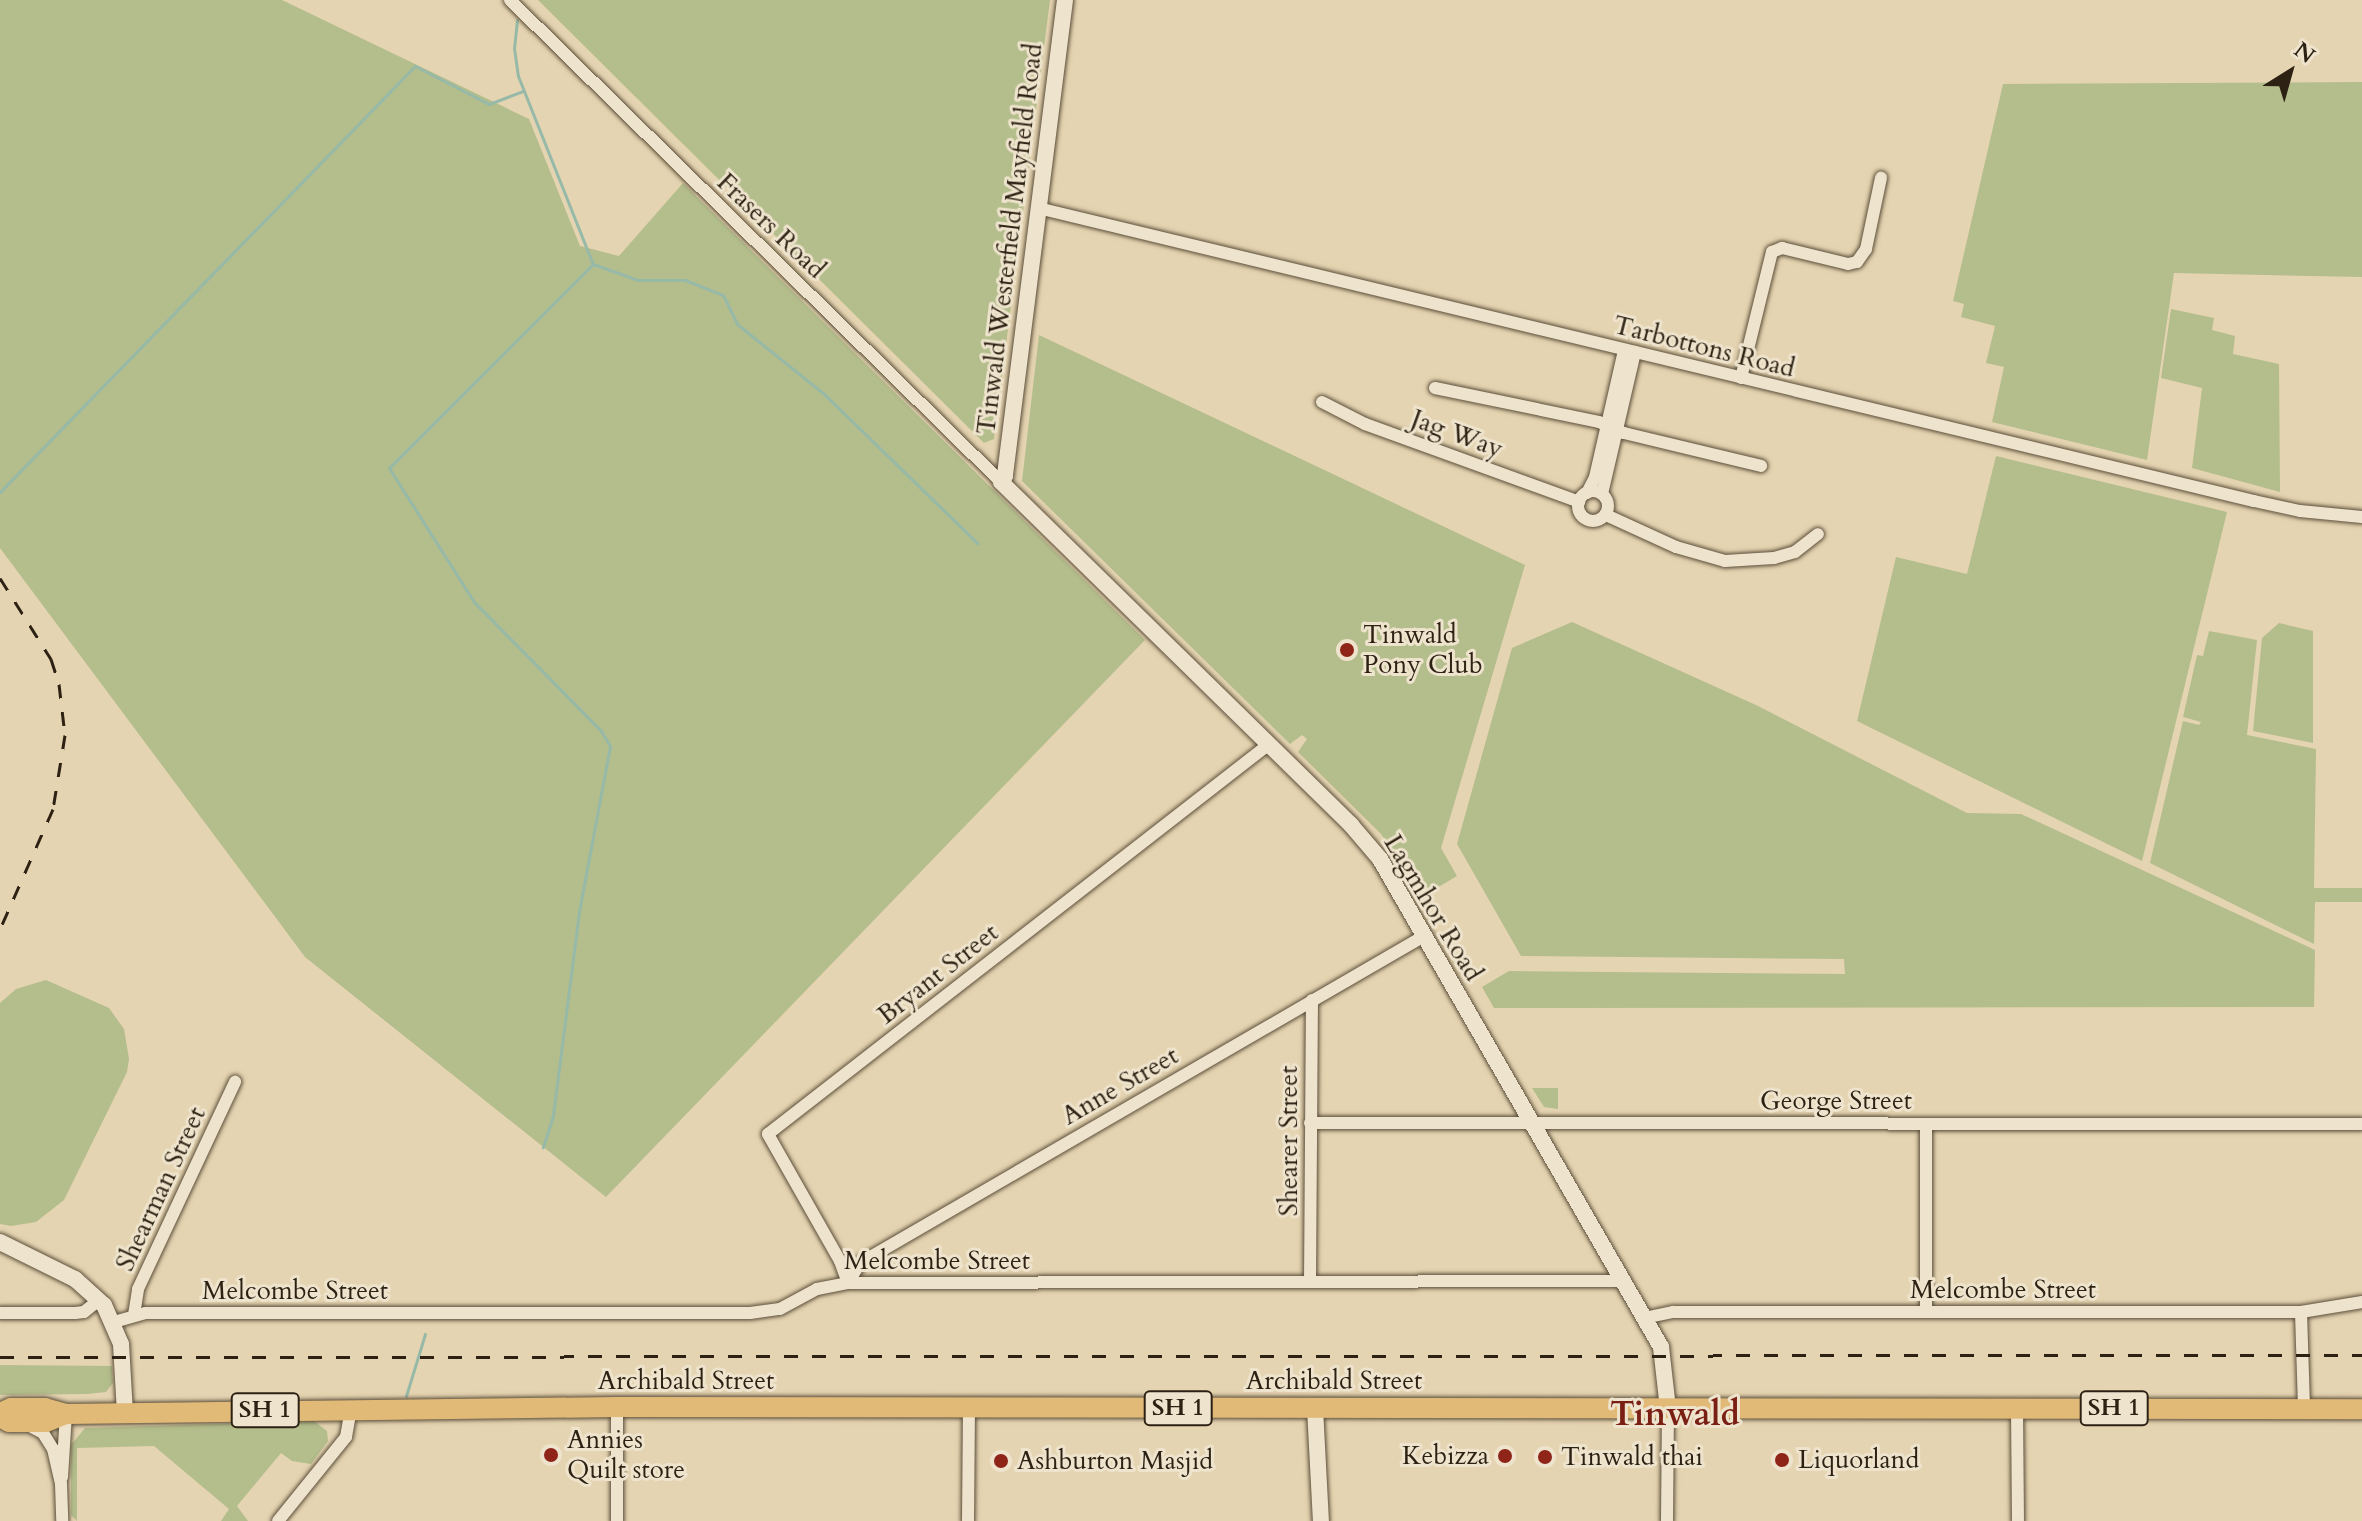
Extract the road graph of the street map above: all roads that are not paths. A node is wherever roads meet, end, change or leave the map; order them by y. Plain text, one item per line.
1 (510, 0) edge
2 (1065, 0) edge
3 (1881, 178) dead end
4 (1038, 208) junction
5 (1630, 351) junction
6 (1741, 378) junction
7 (1435, 388) dead end
8 (1322, 402) dead end
9 (1612, 428) junction
10 (1761, 466) dead end
11 (1001, 482) junction
12 (1602, 494) junction
13 (1583, 497) junction
14 (1606, 515) junction
15 (2362, 517) edge
16 (1818, 534) dead end
17 (1268, 745) junction
18 (1424, 936) junction
19 (1312, 1000) junction
20 (235, 1082) dead end
21 (1310, 1123) junction
22 (1535, 1124) junction
23 (1926, 1124) junction
24 (2362, 1124) edge
25 (0, 1242) edge
26 (1624, 1281) junction
27 (1310, 1282) junction
28 (848, 1283) junction
29 (99, 1300) junction
30 (2362, 1302) edge
31 (1926, 1311) junction
32 (2301, 1312) junction
33 (0, 1313) edge
34 (134, 1315) junction
35 (1644, 1318) junction
36 (114, 1322) junction
37 (617, 1407) junction
38 (351, 1408) junction
39 (969, 1408) junction
40 (1315, 1408) junction
41 (1668, 1408) junction
42 (2017, 1408) junction
43 (2304, 1408) junction
44 (2362, 1409) edge
45 (125, 1413) junction
46 (66, 1414) junction
47 (0, 1415) edge
48 (22, 1423) junction
49 (61, 1484) junction
50 (62, 1521) edge
51 (278, 1521) edge
52 (617, 1521) edge
53 (968, 1521) edge
54 (1321, 1521) edge
55 (1667, 1521) edge
56 (2018, 1521) edge

1 - 11 street, Frasers Road
2 - 4 street, Tinwald Westerfield Mayfield Road
3 - 6 street
4 - 5 street, Tarbottons Road
4 - 11 street, Tinwald Westerfield Mayfield Road
5 - 6 street, Tarbottons Road
5 - 9 street
6 - 15 street, Tarbottons Road
7 - 9 street
8 - 13 street, Jag Way
9 - 10 street
9 - 12 street
9 - 13 street
11 - 17 street, Lagmhor Road
12 - 13 street
12 - 14 street
13 - 14 street
14 - 16 street
17 - 18 street, Lagmhor Road
17 - 28 street, Bryant Street
18 - 19 street, Anne Street
18 - 22 street, Lagmhor Road
19 - 21 street, Shearer Street
19 - 28 street, Anne Street
20 - 34 street, Shearman Street
21 - 22 street, George Street
21 - 27 street, Shearer Street
22 - 23 street, George Street
22 - 26 street, Lagmhor Road
23 - 24 street, George Street
23 - 31 street
25 - 29 street
26 - 27 street, Melcombe Street
26 - 35 street, Lagmhor Road
27 - 28 street, Melcombe Street
28 - 34 street, Melcombe Street
29 - 33 street
29 - 36 street
30 - 32 street, Melcombe Street
31 - 32 street, Melcombe Street
31 - 35 street, Melcombe Street
32 - 43 street
34 - 36 street, Melcombe Street
35 - 41 street, Lagmhor Road
36 - 45 street
37 - 38 highway, Archibald Street / SH 1
37 - 39 highway, Archibald Street / SH 1
37 - 52 street
38 - 45 highway, Archibald Street / SH 1
38 - 51 street
39 - 40 highway, Archibald Street / SH 1
39 - 53 street
40 - 41 highway, Archibald Street / SH 1
40 - 54 street
41 - 42 highway, Archibald Street / SH 1
41 - 55 street
42 - 43 highway, Archibald Street / SH 1
42 - 56 street
43 - 44 highway, Archibald Street / SH 1
45 - 46 highway, Archibald Street / SH 1
46 - 47 highway, Archibald Street / SH 1
46 - 48 highway, Archibald Street / SH 1
46 - 49 street
47 - 48 highway, Archibald Street / SH 1
48 - 49 street
49 - 50 street

